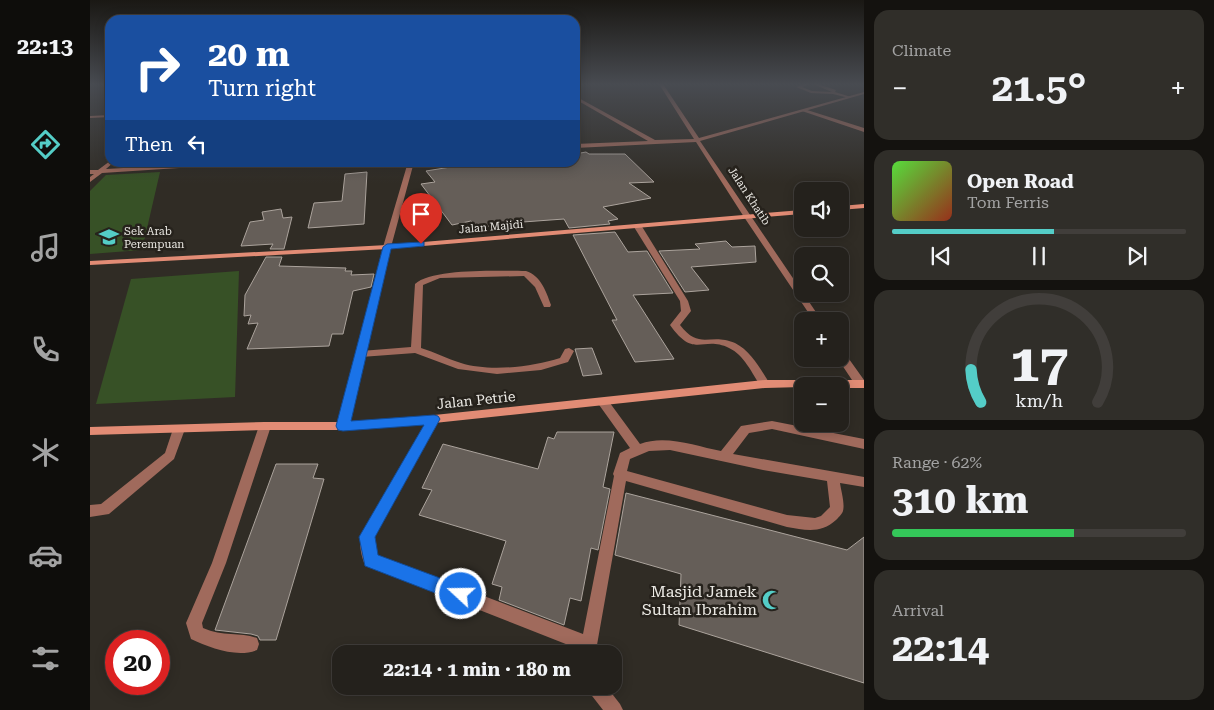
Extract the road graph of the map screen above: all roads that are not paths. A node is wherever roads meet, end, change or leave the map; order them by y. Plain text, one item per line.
1 (610, 117) edge
2 (682, 117) edge
3 (779, 117) edge
4 (825, 117) edge
5 (864, 130) edge
6 (697, 140) junction
7 (654, 142) junction
8 (580, 146) edge
9 (105, 167) edge
10 (175, 167) edge
11 (410, 167) edge
12 (101, 171) junction
13 (90, 172) edge
14 (90, 180) edge
15 (864, 206) edge
16 (849, 207) edge
17 (794, 213) edge
18 (747, 217) junction
19 (638, 227) junction
20 (387, 247) junction
21 (90, 263) edge
22 (547, 305) dead end
23 (812, 312) edge
24 (416, 350) junction
25 (568, 351) dead end
26 (361, 354) junction
27 (849, 366) edge
28 (765, 384) junction
29 (862, 384) edge
30 (603, 402) junction
31 (434, 419) junction
32 (265, 426) junction
33 (343, 426) junction
34 (180, 428) junction
35 (90, 431) edge
36 (864, 444) edge
37 (638, 450) junction
38 (724, 457) junction
39 (619, 474) junction
40 (833, 476) junction
41 (864, 482) edge
42 (90, 511) edge
43 (251, 644) dead end
44 (579, 645) edge
45 (590, 645) edge
46 (602, 695) edge
47 (614, 710) edge

1 - 7 street
2 - 6 street, Jalan Khatib
3 - 6 street
4 - 5 street
6 - 7 street
6 - 18 street, Jalan Khatib
7 - 8 street
9 - 12 street
10 - 12 street
11 - 20 street
12 - 13 street
12 - 14 street
15 - 16 street
17 - 18 street, Jalan Majidi
18 - 19 street, Jalan Majidi
18 - 23 street, Jalan Khatib
19 - 20 street, Jalan Majidi
19 - 28 street
20 - 21 street, Jalan Majidi
20 - 26 street
22 - 24 street
24 - 25 street
24 - 26 street
26 - 33 street
27 - 29 street
28 - 29 street, Jalan Petrie
28 - 30 street, Jalan Petrie
30 - 31 street, Jalan Petrie
30 - 37 street
31 - 33 street, Jalan Petrie
31 - 44 street
32 - 33 street, Jalan Petrie
32 - 34 street, Jalan Petrie
32 - 43 street
34 - 35 street, Jalan Petrie
34 - 42 street
36 - 38 street
37 - 38 street
37 - 39 street
38 - 40 street
39 - 40 street
39 - 45 street
40 - 41 street
46 - 47 street

